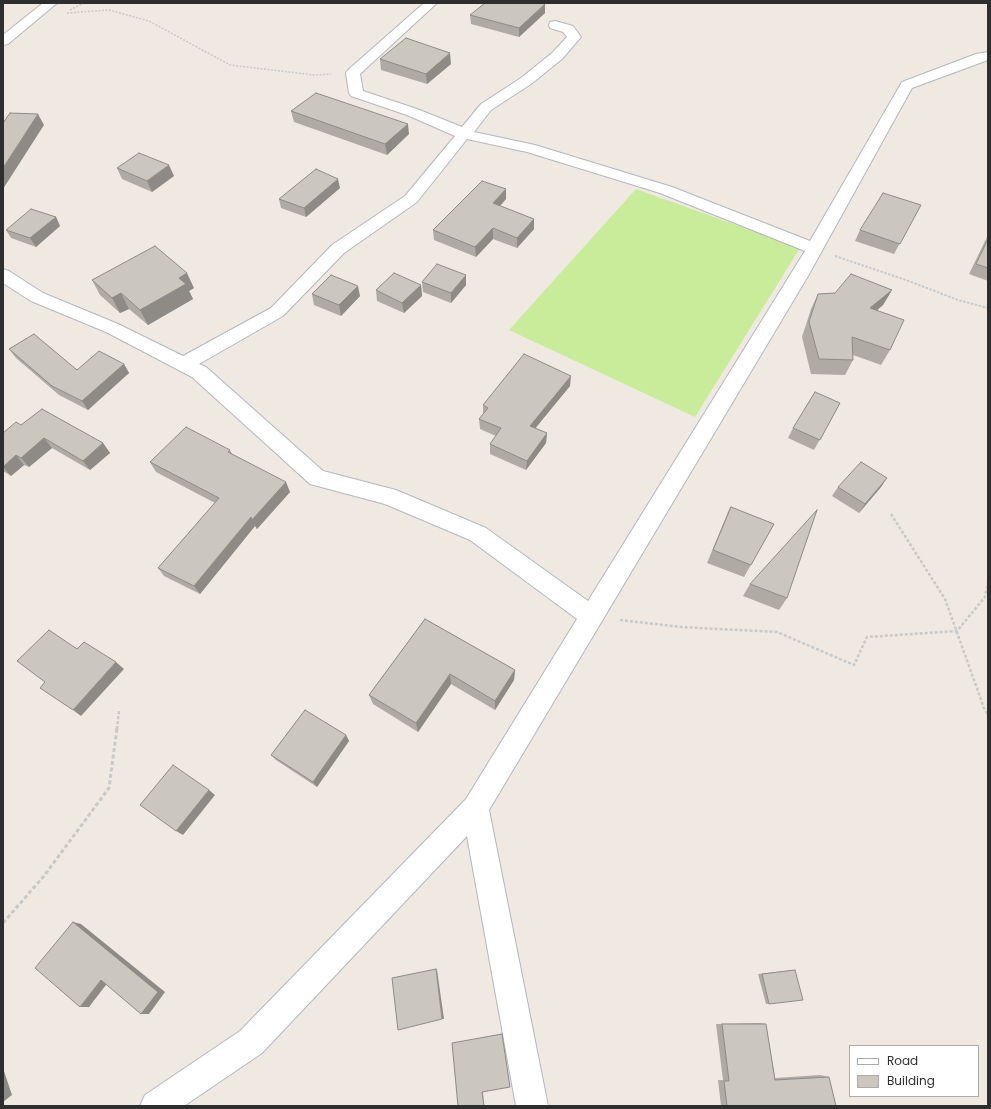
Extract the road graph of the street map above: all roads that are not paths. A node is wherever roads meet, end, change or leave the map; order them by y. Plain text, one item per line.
1 (51, 3) edge
2 (431, 3) edge
3 (555, 25) dead end
4 (3, 41) edge
5 (988, 56) edge
6 (463, 134) junction
7 (815, 250) junction
8 (3, 276) edge
9 (183, 364) junction
10 (592, 617) junction
11 (475, 808) junction
12 (156, 1106) edge
13 (532, 1106) edge

1 - 4 street
2 - 6 street
3 - 6 street
5 - 7 street
6 - 7 street
6 - 9 street
7 - 10 street
8 - 9 street
9 - 10 street
10 - 11 street
11 - 12 street
11 - 13 street

